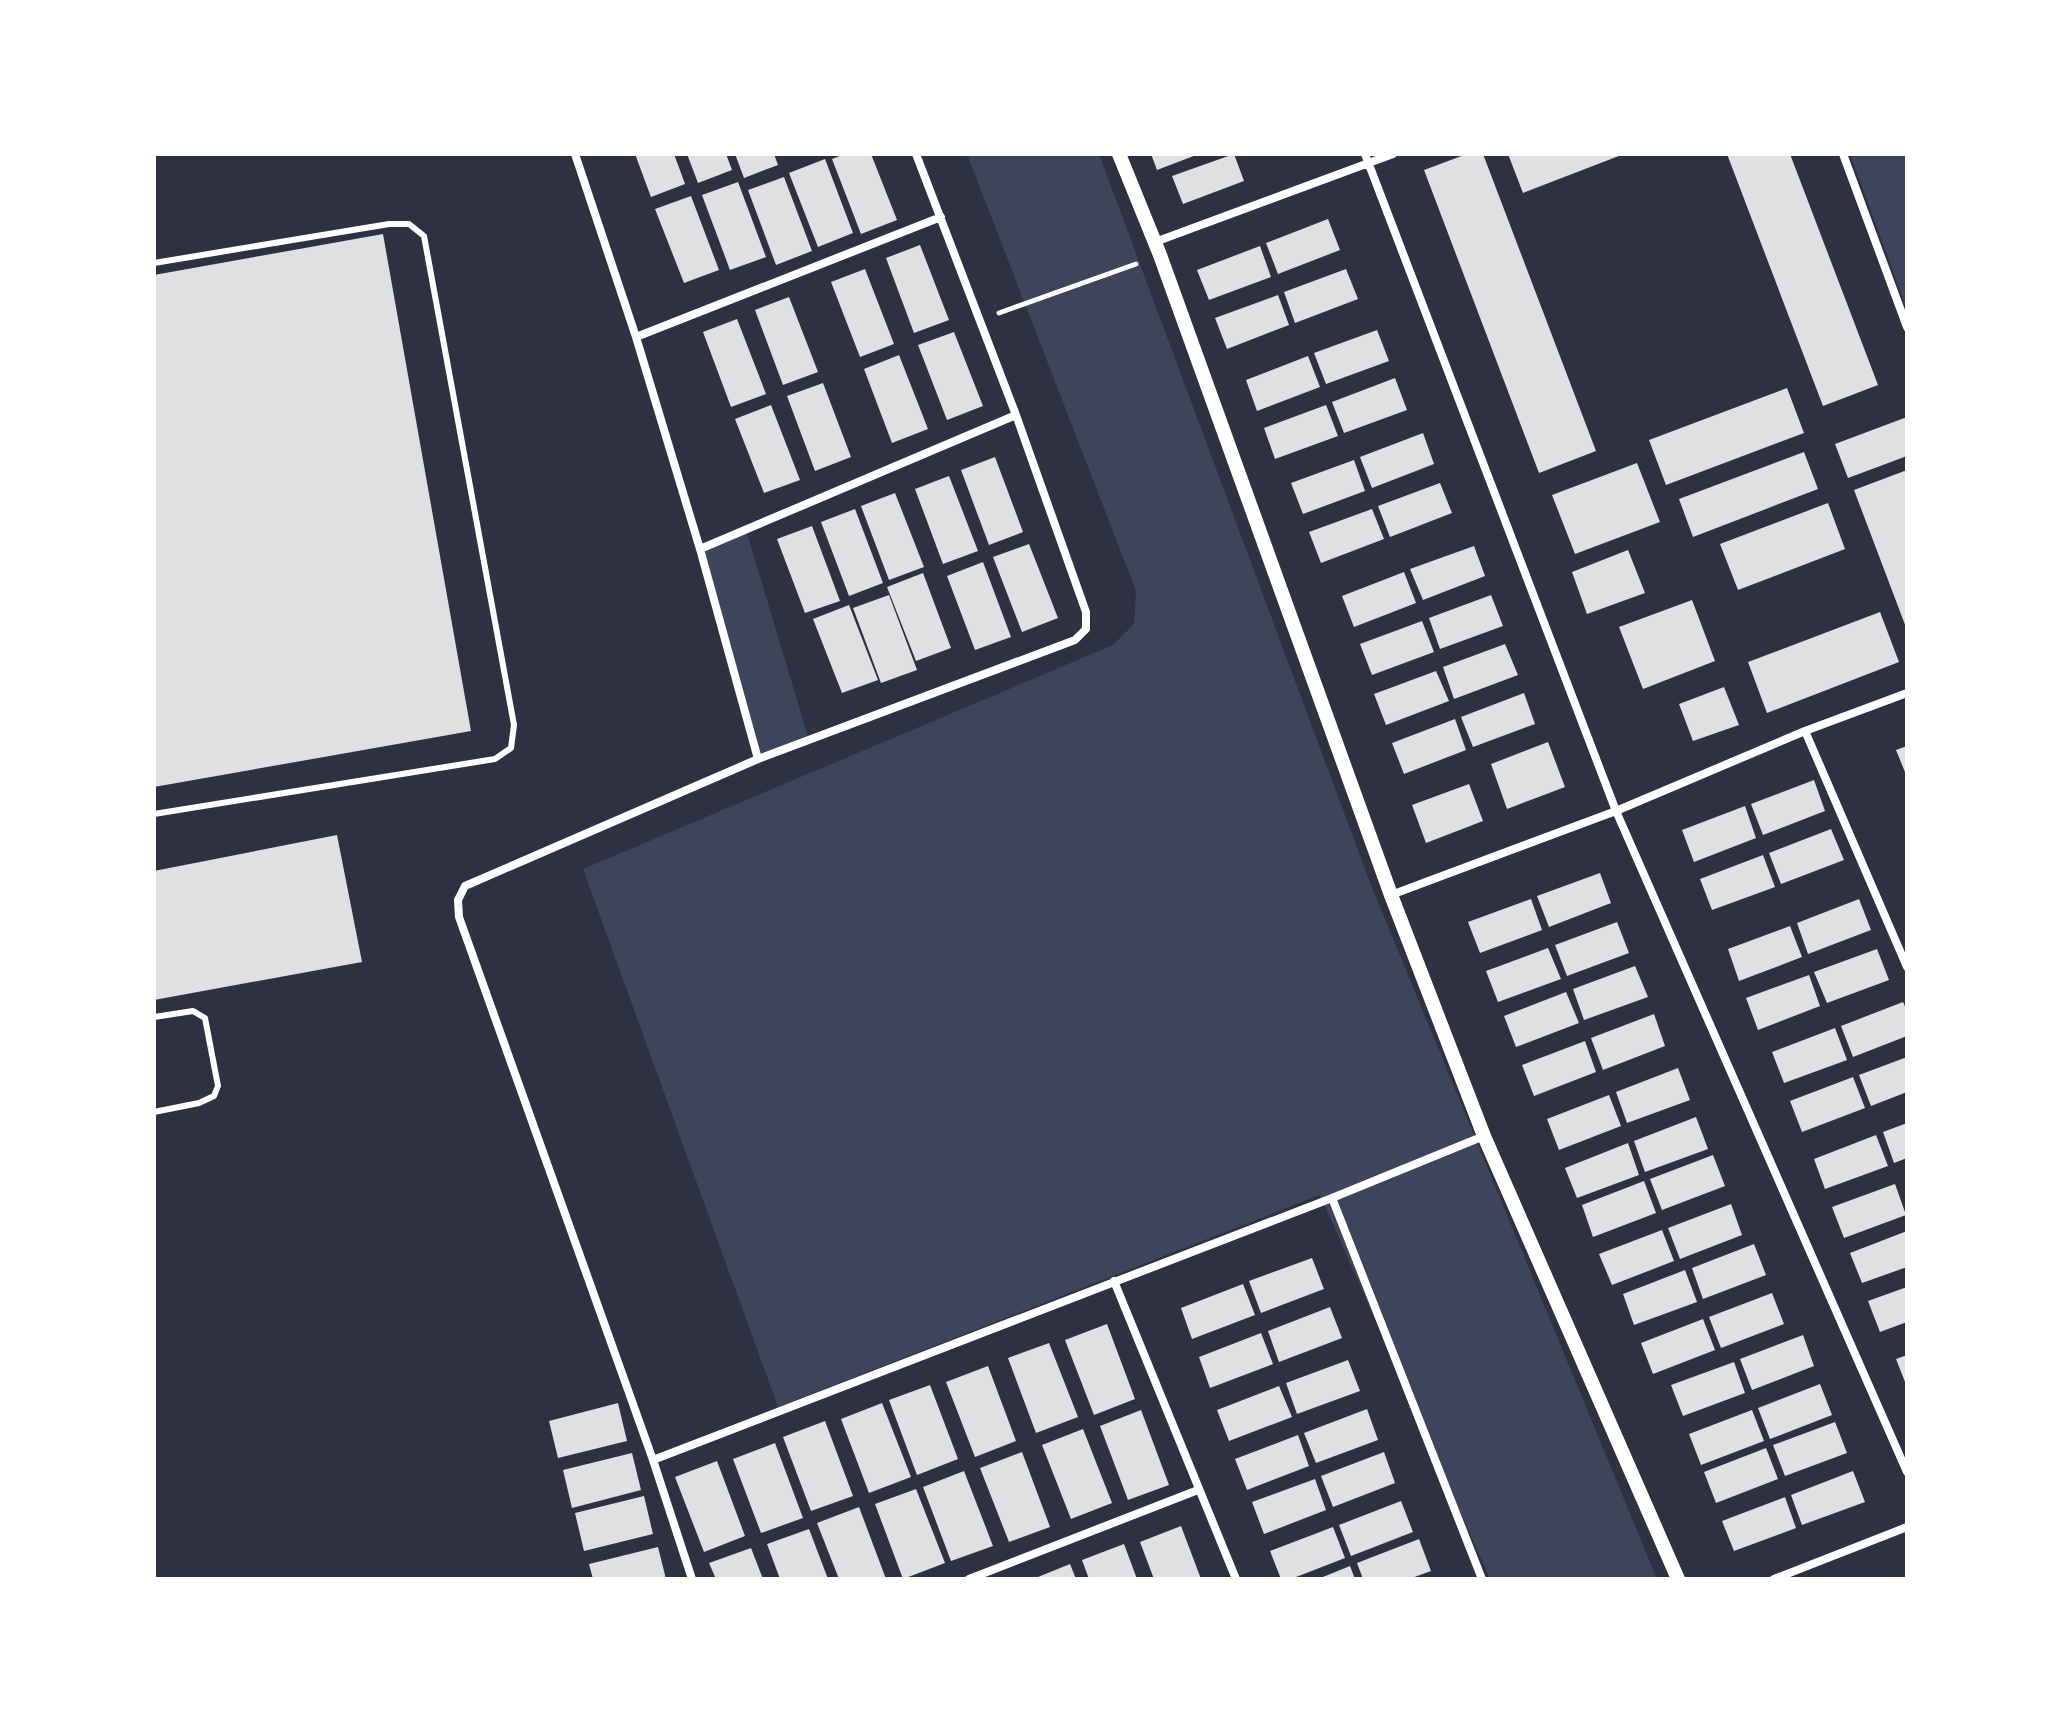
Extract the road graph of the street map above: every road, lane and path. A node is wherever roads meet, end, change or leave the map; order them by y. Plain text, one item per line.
1 (575, 154) edge
2 (916, 154) edge
3 (1119, 154) edge
4 (1365, 154) edge
5 (1393, 154) edge
6 (1843, 154) edge
7 (1369, 164) junction
8 (941, 217) junction
9 (1157, 249) junction
10 (154, 263) edge
11 (979, 320) junction
12 (1907, 327) edge
13 (636, 337) junction
14 (1016, 415) junction
15 (700, 549) junction
16 (1907, 693) edge
17 (1805, 731) junction
18 (758, 759) junction
19 (1616, 811) junction
20 (154, 814) edge
21 (1391, 895) junction
22 (1907, 967) edge
23 (154, 1017) edge
24 (154, 1112) edge
25 (1484, 1136) junction
26 (1332, 1198) junction
27 (1114, 1281) junction
28 (653, 1460) junction
29 (1907, 1472) edge
30 (1198, 1490) junction
31 (1907, 1527) edge
32 (692, 1579) edge
33 (969, 1579) edge
34 (1236, 1579) edge
35 (1482, 1579) edge
36 (1678, 1579) edge
37 (1774, 1579) edge

1 - 13 street
2 - 8 street
3 - 9 street
4 - 7 street
5 - 7 street
6 - 12 street
7 - 9 street
7 - 19 street
8 - 11 street
8 - 13 street
9 - 11 path
9 - 21 street
10 - 20 lane
11 - 14 street
13 - 15 street
14 - 15 street
14 - 18 street
15 - 18 street
16 - 17 street
17 - 19 street
17 - 22 street
18 - 28 street
19 - 21 street
19 - 29 street
21 - 25 street
23 - 24 lane
25 - 26 street
25 - 36 street
26 - 27 street
26 - 35 street
27 - 28 street
27 - 30 street
28 - 32 street
30 - 33 street
30 - 34 street
31 - 37 street

